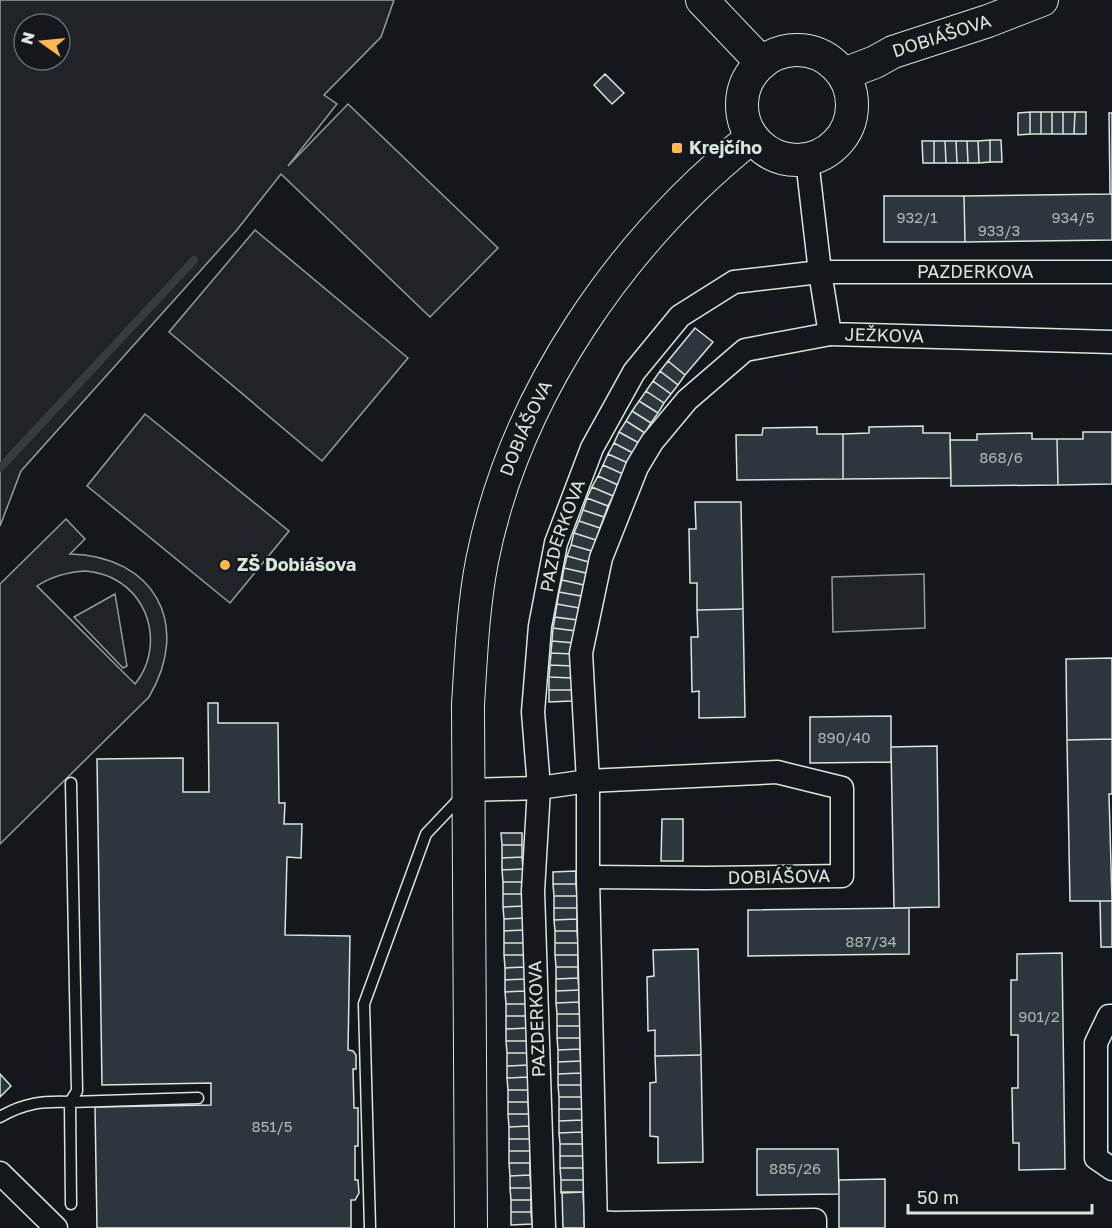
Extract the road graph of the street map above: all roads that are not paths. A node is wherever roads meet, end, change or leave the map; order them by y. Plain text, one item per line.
1 (702, 0) edge
2 (1041, 0) edge
3 (762, 63) junction
4 (844, 74) junction
5 (752, 137) junction
6 (807, 160) junction
7 (820, 272) junction
8 (1112, 272) edge
9 (830, 334) junction
10 (1112, 342) edge
11 (588, 781) junction
12 (71, 783) dead end
13 (539, 788) junction
14 (468, 790) junction
15 (588, 877) junction
16 (1112, 1016) edge
17 (198, 1098) dead end
18 (70, 1102) junction
19 (0, 1116) edge
20 (1112, 1169) edge
21 (0, 1173) edge
22 (71, 1204) dead end
23 (596, 1225) edge
24 (56, 1228) edge
25 (370, 1228) edge
26 (471, 1228) edge
27 (544, 1228) edge
28 (815, 1228) edge

1 - 3 street
2 - 4 street, DOBIÁŠOVA
3 - 4 street
3 - 5 street
4 - 6 street
5 - 6 street
5 - 14 street, DOBIÁŠOVA
6 - 7 street, JEŽKOVA
7 - 8 street, PAZDERKOVA
7 - 9 street, JEŽKOVA
7 - 13 street, PAZDERKOVA
9 - 10 street, JEŽKOVA
9 - 11 street
11 - 13 street, DOBIÁŠOVA
11 - 15 street
11 - 15 street, DOBIÁŠOVA
12 - 18 lane
13 - 14 street, DOBIÁŠOVA
13 - 27 street, PAZDERKOVA
14 - 25 lane
14 - 26 street, DOBIÁŠOVA
15 - 23 street
16 - 20 street
17 - 18 lane
18 - 19 lane
18 - 22 lane
21 - 24 street
23 - 28 street

